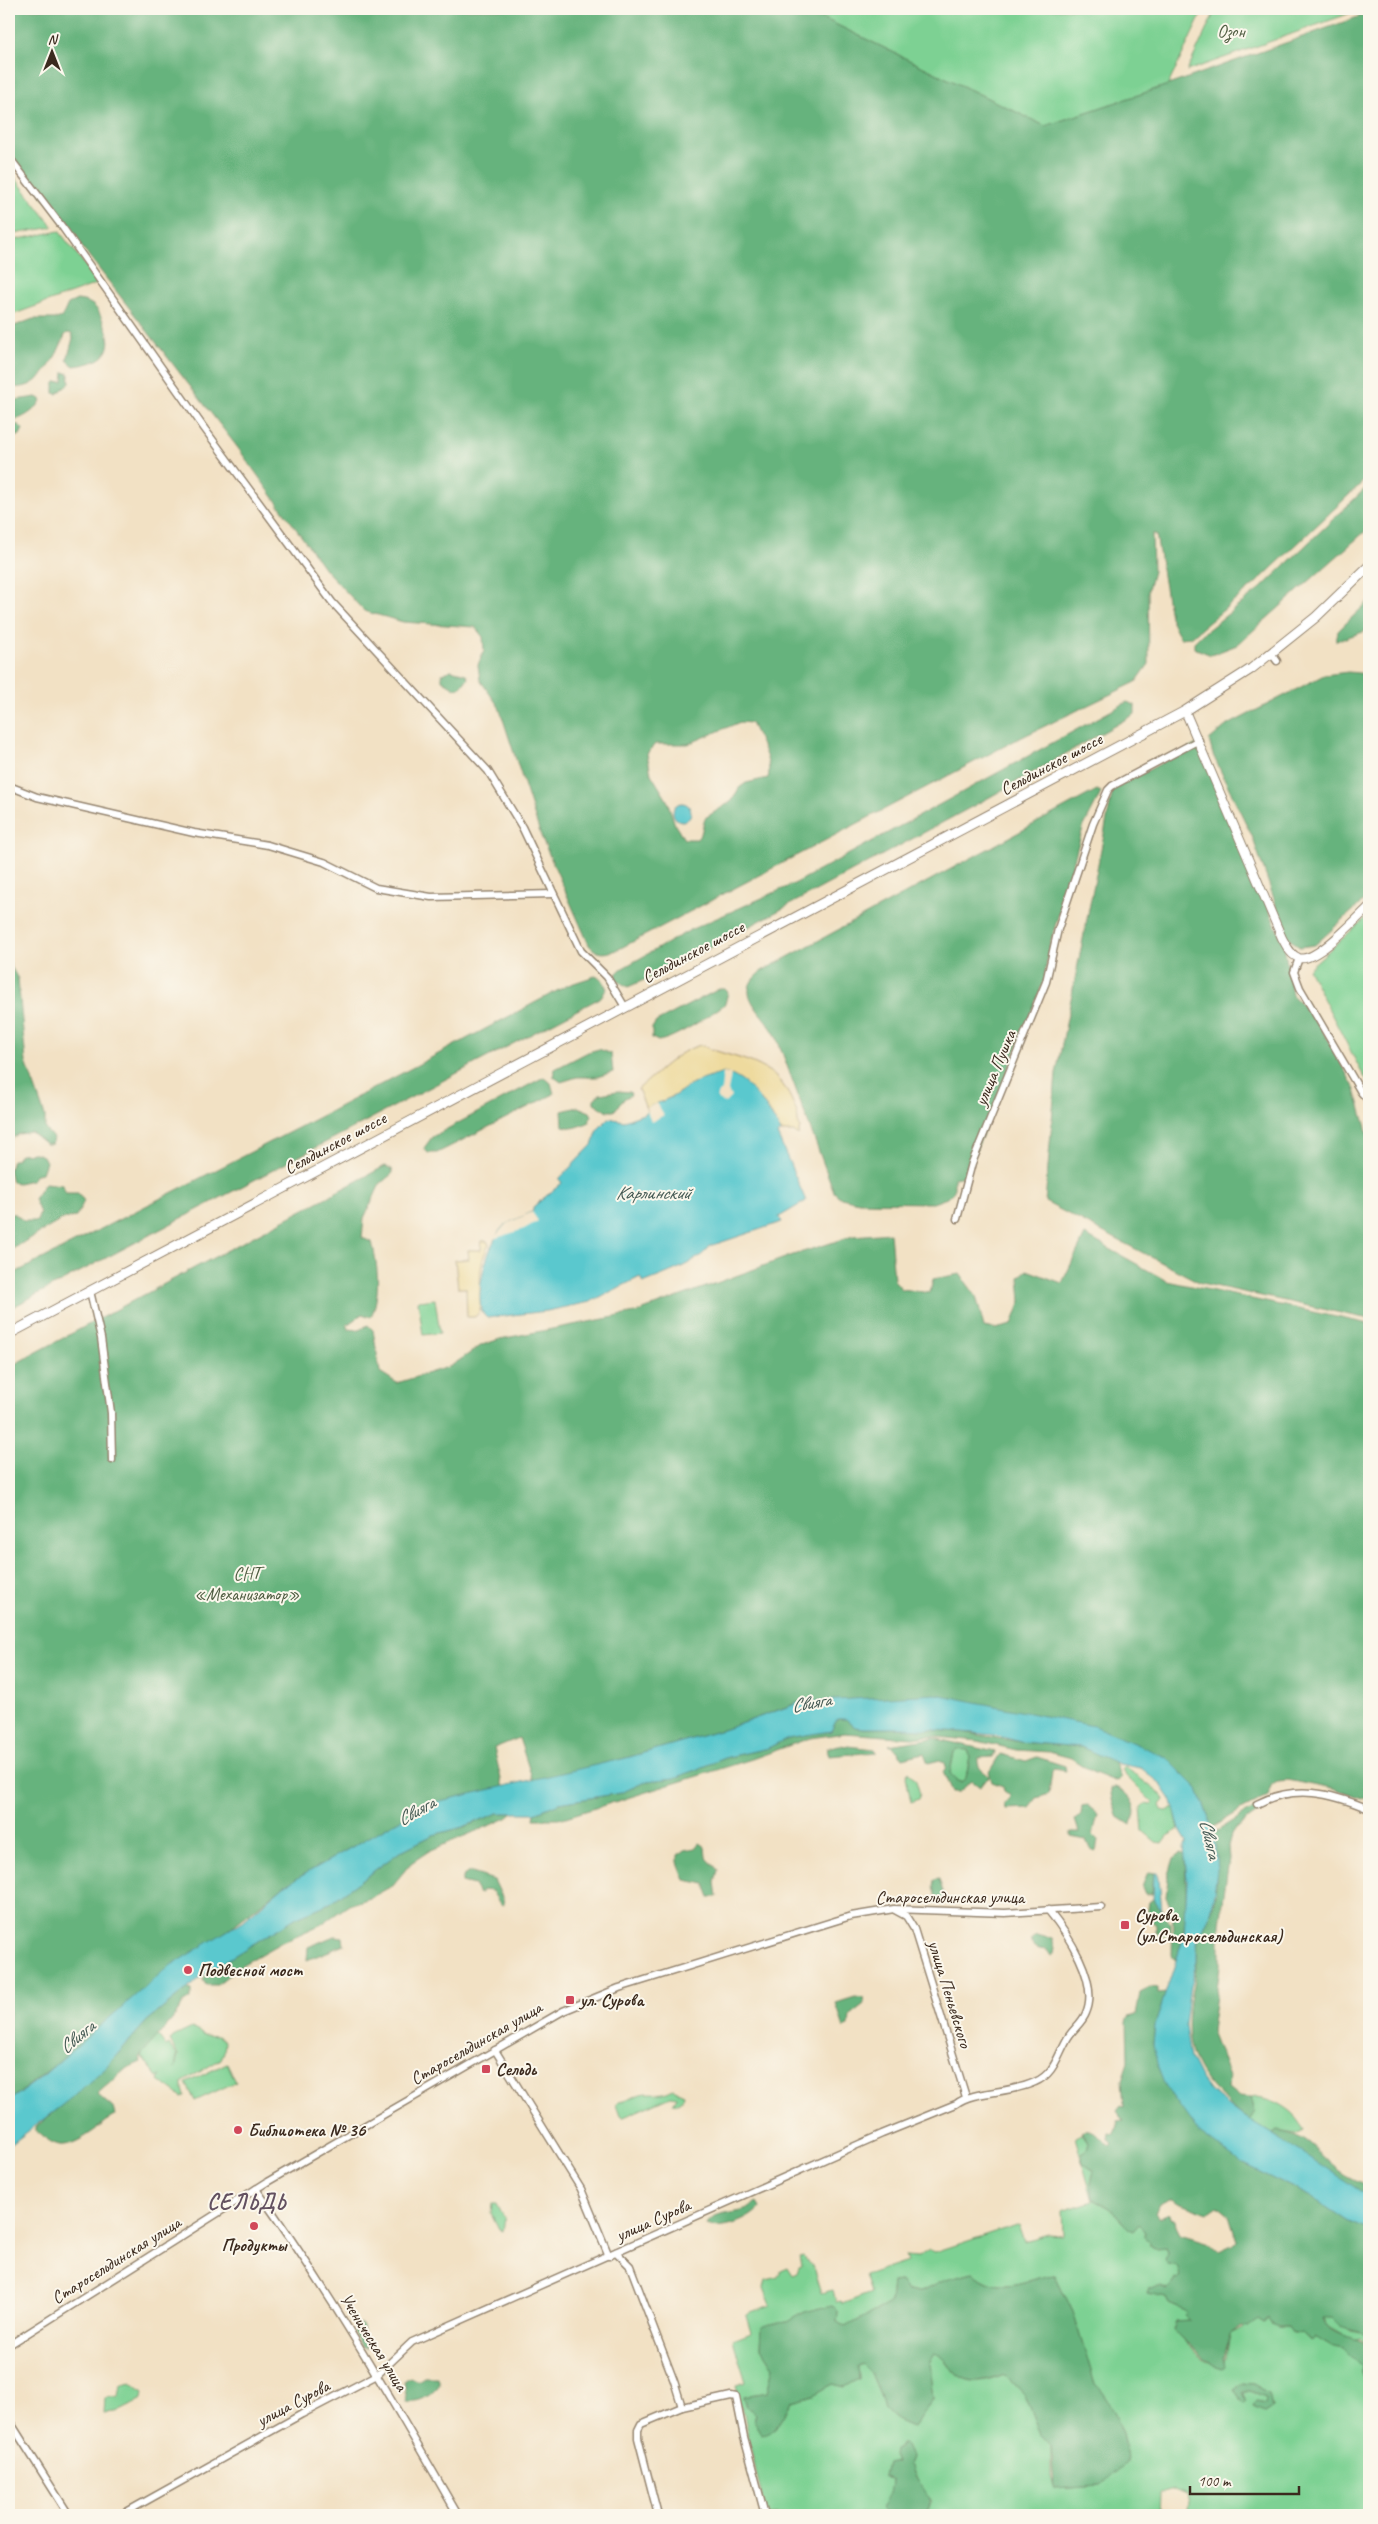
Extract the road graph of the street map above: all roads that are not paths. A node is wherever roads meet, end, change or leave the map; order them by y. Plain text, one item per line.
1 (9, 157) edge
2 (1369, 566) edge
3 (1271, 653) junction
4 (1277, 661) dead end
5 (1185, 711) junction
6 (1199, 740) junction
7 (9, 786) edge
8 (553, 894) junction
9 (1369, 907) edge
10 (1299, 958) junction
11 (625, 1007) junction
12 (1369, 1101) edge
13 (957, 1219) dead end
14 (90, 1291) junction
15 (9, 1334) edge
16 (112, 1460) dead end
17 (1257, 1804) dead end
18 (1369, 1809) edge
19 (1101, 1907) dead end
20 (894, 1909) junction
21 (1048, 1910) junction
22 (495, 2050) junction
23 (966, 2096) junction
24 (256, 2189) junction
25 (616, 2252) junction
26 (609, 2256) junction
27 (9, 2345) edge
28 (377, 2375) junction
29 (682, 2408) junction
30 (9, 2420) edge
31 (69, 2515) edge
32 (121, 2515) edge
33 (458, 2515) edge
34 (658, 2515) edge
35 (765, 2515) edge

1 - 8 street
2 - 3 main road, Сельдинское шоссе
3 - 4 street
3 - 5 main road, Сельдинское шоссе
5 - 6 street
5 - 11 main road, Сельдинское шоссе
6 - 10 street
6 - 13 street, улица Пушка
7 - 8 street
8 - 11 street
9 - 10 street
10 - 12 street
11 - 14 main road, Сельдинское шоссе
14 - 15 main road, Сельдинское шоссе
14 - 16 street
17 - 18 street
19 - 21 street, Старосельдинская улица
20 - 21 street, Старосельдинская улица
20 - 22 street, Старосельдинская улица
20 - 23 street, улица Пеньевского
21 - 23 street, улица Сурова
22 - 24 street, Старосельдинская улица
22 - 26 street
23 - 25 street, улица Сурова
24 - 27 street, Старосельдинская улица
24 - 28 street, Ученическая улица
25 - 26 street, улица Сурова
25 - 29 street
26 - 28 street, улица Сурова
28 - 32 street, улица Сурова
28 - 33 street, Ученическая улица
29 - 34 street
29 - 35 street
30 - 31 street

